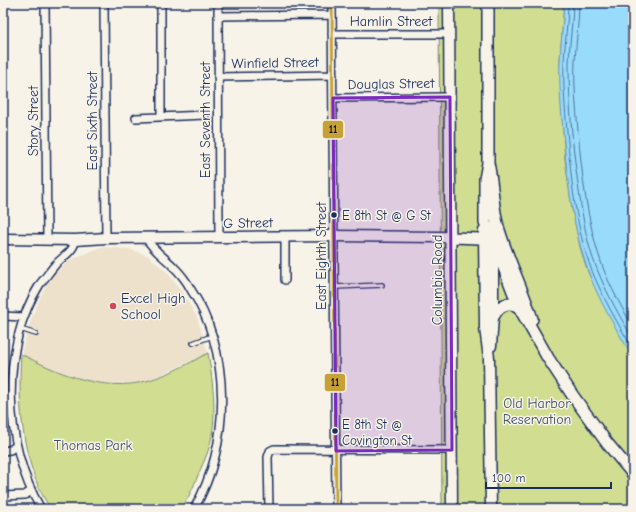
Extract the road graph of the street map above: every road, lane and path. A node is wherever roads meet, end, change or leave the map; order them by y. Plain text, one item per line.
1 (45, 3) edge
2 (104, 3) edge
3 (161, 3) edge
4 (218, 3) edge
5 (332, 3) edge
6 (449, 3) edge
7 (488, 3) edge
8 (332, 15) junction
9 (218, 16) junction
10 (332, 34) junction
11 (449, 34) junction
12 (332, 75) junction
13 (218, 76) junction
14 (450, 97) junction
15 (333, 98) junction
16 (205, 114) dead end
17 (162, 117) junction
18 (136, 118) dead end
19 (488, 163) junction
20 (493, 203) junction
21 (285, 236) junction
22 (334, 236) junction
23 (219, 237) junction
24 (450, 237) junction
25 (106, 238) junction
26 (146, 238) junction
27 (3, 239) edge
28 (47, 239) junction
29 (489, 239) junction
30 (75, 240) junction
31 (285, 280) dead end
32 (382, 285) dead end
33 (334, 287) junction
34 (519, 307) junction
35 (3, 316) edge
36 (23, 317) junction
37 (493, 317) junction
38 (19, 329) junction
39 (36, 334) dead end
40 (535, 334) junction
41 (212, 336) junction
42 (193, 343) dead end
43 (489, 358) junction
44 (7, 379) edge
45 (16, 446) junction
46 (336, 450) junction
47 (452, 450) junction
48 (3, 451) edge
49 (633, 474) edge
50 (31, 491) junction
51 (3, 496) edge
52 (41, 509) edge
53 (194, 509) edge
54 (269, 509) edge
55 (336, 509) edge
56 (452, 509) edge
57 (491, 509) edge

1 - 28 street, Story Street
2 - 25 street, East Sixth Street
3 - 17 street
4 - 9 street, East Seventh Street
5 - 8 street, East Eighth Street
6 - 11 main road, Columbia Road
7 - 19 main road
8 - 9 street
8 - 10 street, East Eighth Street
9 - 13 street, East Seventh Street
10 - 11 street, Hamlin Street
10 - 12 street, East Eighth Street
11 - 14 main road, Columbia Road
12 - 13 street, Winfield Street
12 - 15 street, East Eighth Street
13 - 23 street, East Seventh Street
14 - 15 street, Douglas Street
14 - 24 main road, Columbia Road
15 - 22 street, East Eighth Street
16 - 17 street
17 - 18 street
19 - 20 main road
19 - 29 main road
20 - 29 main road
20 - 40 main road
21 - 22 main road, G Street
21 - 23 main road, G Street
21 - 31 street
22 - 24 main road, G Street
22 - 33 street, East Eighth Street
23 - 26 main road, G Street
24 - 29 main road, G Street
24 - 47 main road, Columbia Road
25 - 26 main road, G Street
25 - 30 main road, G Street
26 - 41 street
27 - 28 main road, G Street
28 - 30 main road, G Street
29 - 34 main road
29 - 37 main road
29 - 43 main road
30 - 36 street
32 - 33 lane
33 - 46 street, East Eighth Street
34 - 37 main road
34 - 40 main road
35 - 36 street
36 - 38 street
37 - 43 main road
38 - 39 lane
38 - 44 street
40 - 49 main road
41 - 42 lane
41 - 53 street
43 - 57 main road
44 - 45 street
45 - 48 street
45 - 50 street
46 - 47 street
46 - 54 street
46 - 55 street, East Eighth Street
47 - 56 main road, Columbia Road
50 - 51 street
50 - 52 street

